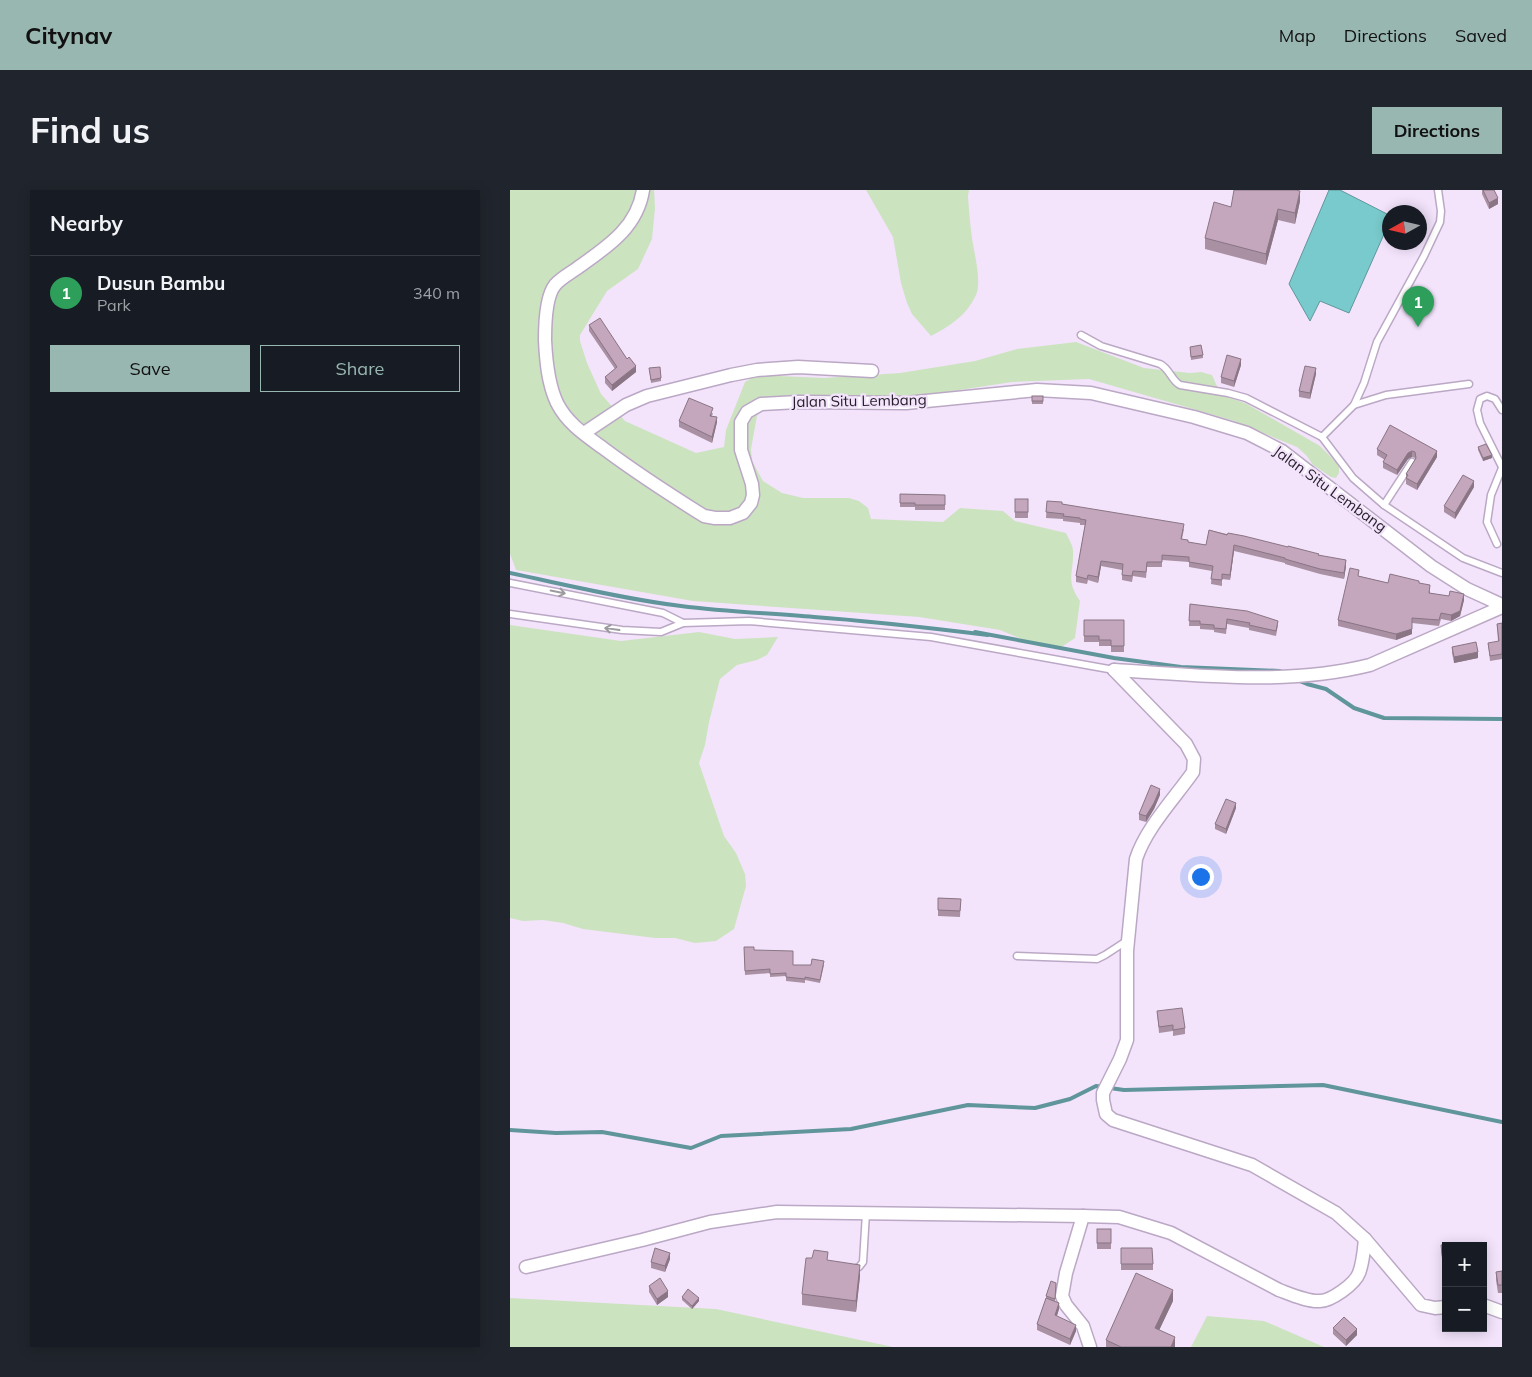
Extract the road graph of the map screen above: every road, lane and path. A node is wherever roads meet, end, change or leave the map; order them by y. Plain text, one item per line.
1 (642, 190) edge
2 (1438, 190) edge
3 (1081, 335) dead end
4 (872, 371) dead end
5 (1469, 384) dead end
6 (1354, 405) junction
7 (1502, 410) edge
8 (584, 433) junction
9 (1322, 437) junction
10 (1412, 462) edge
11 (1502, 467) edge
12 (1384, 505) junction
13 (1497, 544) dead end
14 (1502, 573) edge
15 (510, 583) edge
16 (1502, 606) edge
17 (510, 614) edge
18 (683, 623) junction
19 (1114, 670) junction
20 (1129, 939) junction
21 (1017, 956) dead end
22 (866, 1213) junction
23 (1083, 1216) junction
24 (1365, 1239) junction
25 (526, 1267) dead end
26 (846, 1270) edge
27 (1487, 1306) edge
28 (1442, 1307) edge
29 (1502, 1312) edge
30 (1090, 1347) edge

1 - 8 street, Jalan Situ Lembang
2 - 6 lane
3 - 9 lane
4 - 8 street
5 - 6 lane
6 - 9 lane
7 - 11 lane
8 - 16 street, Jalan Situ Lembang
9 - 12 lane
10 - 12 lane
11 - 13 lane
12 - 14 lane
15 -> 18 lane
16 - 19 street
18 -> 17 lane
18 - 19 lane
19 - 20 street
20 - 21 lane
20 - 24 street
22 - 23 street
22 - 25 street
22 - 26 lane
23 - 24 street
23 - 30 street
24 - 28 street
27 - 29 street

